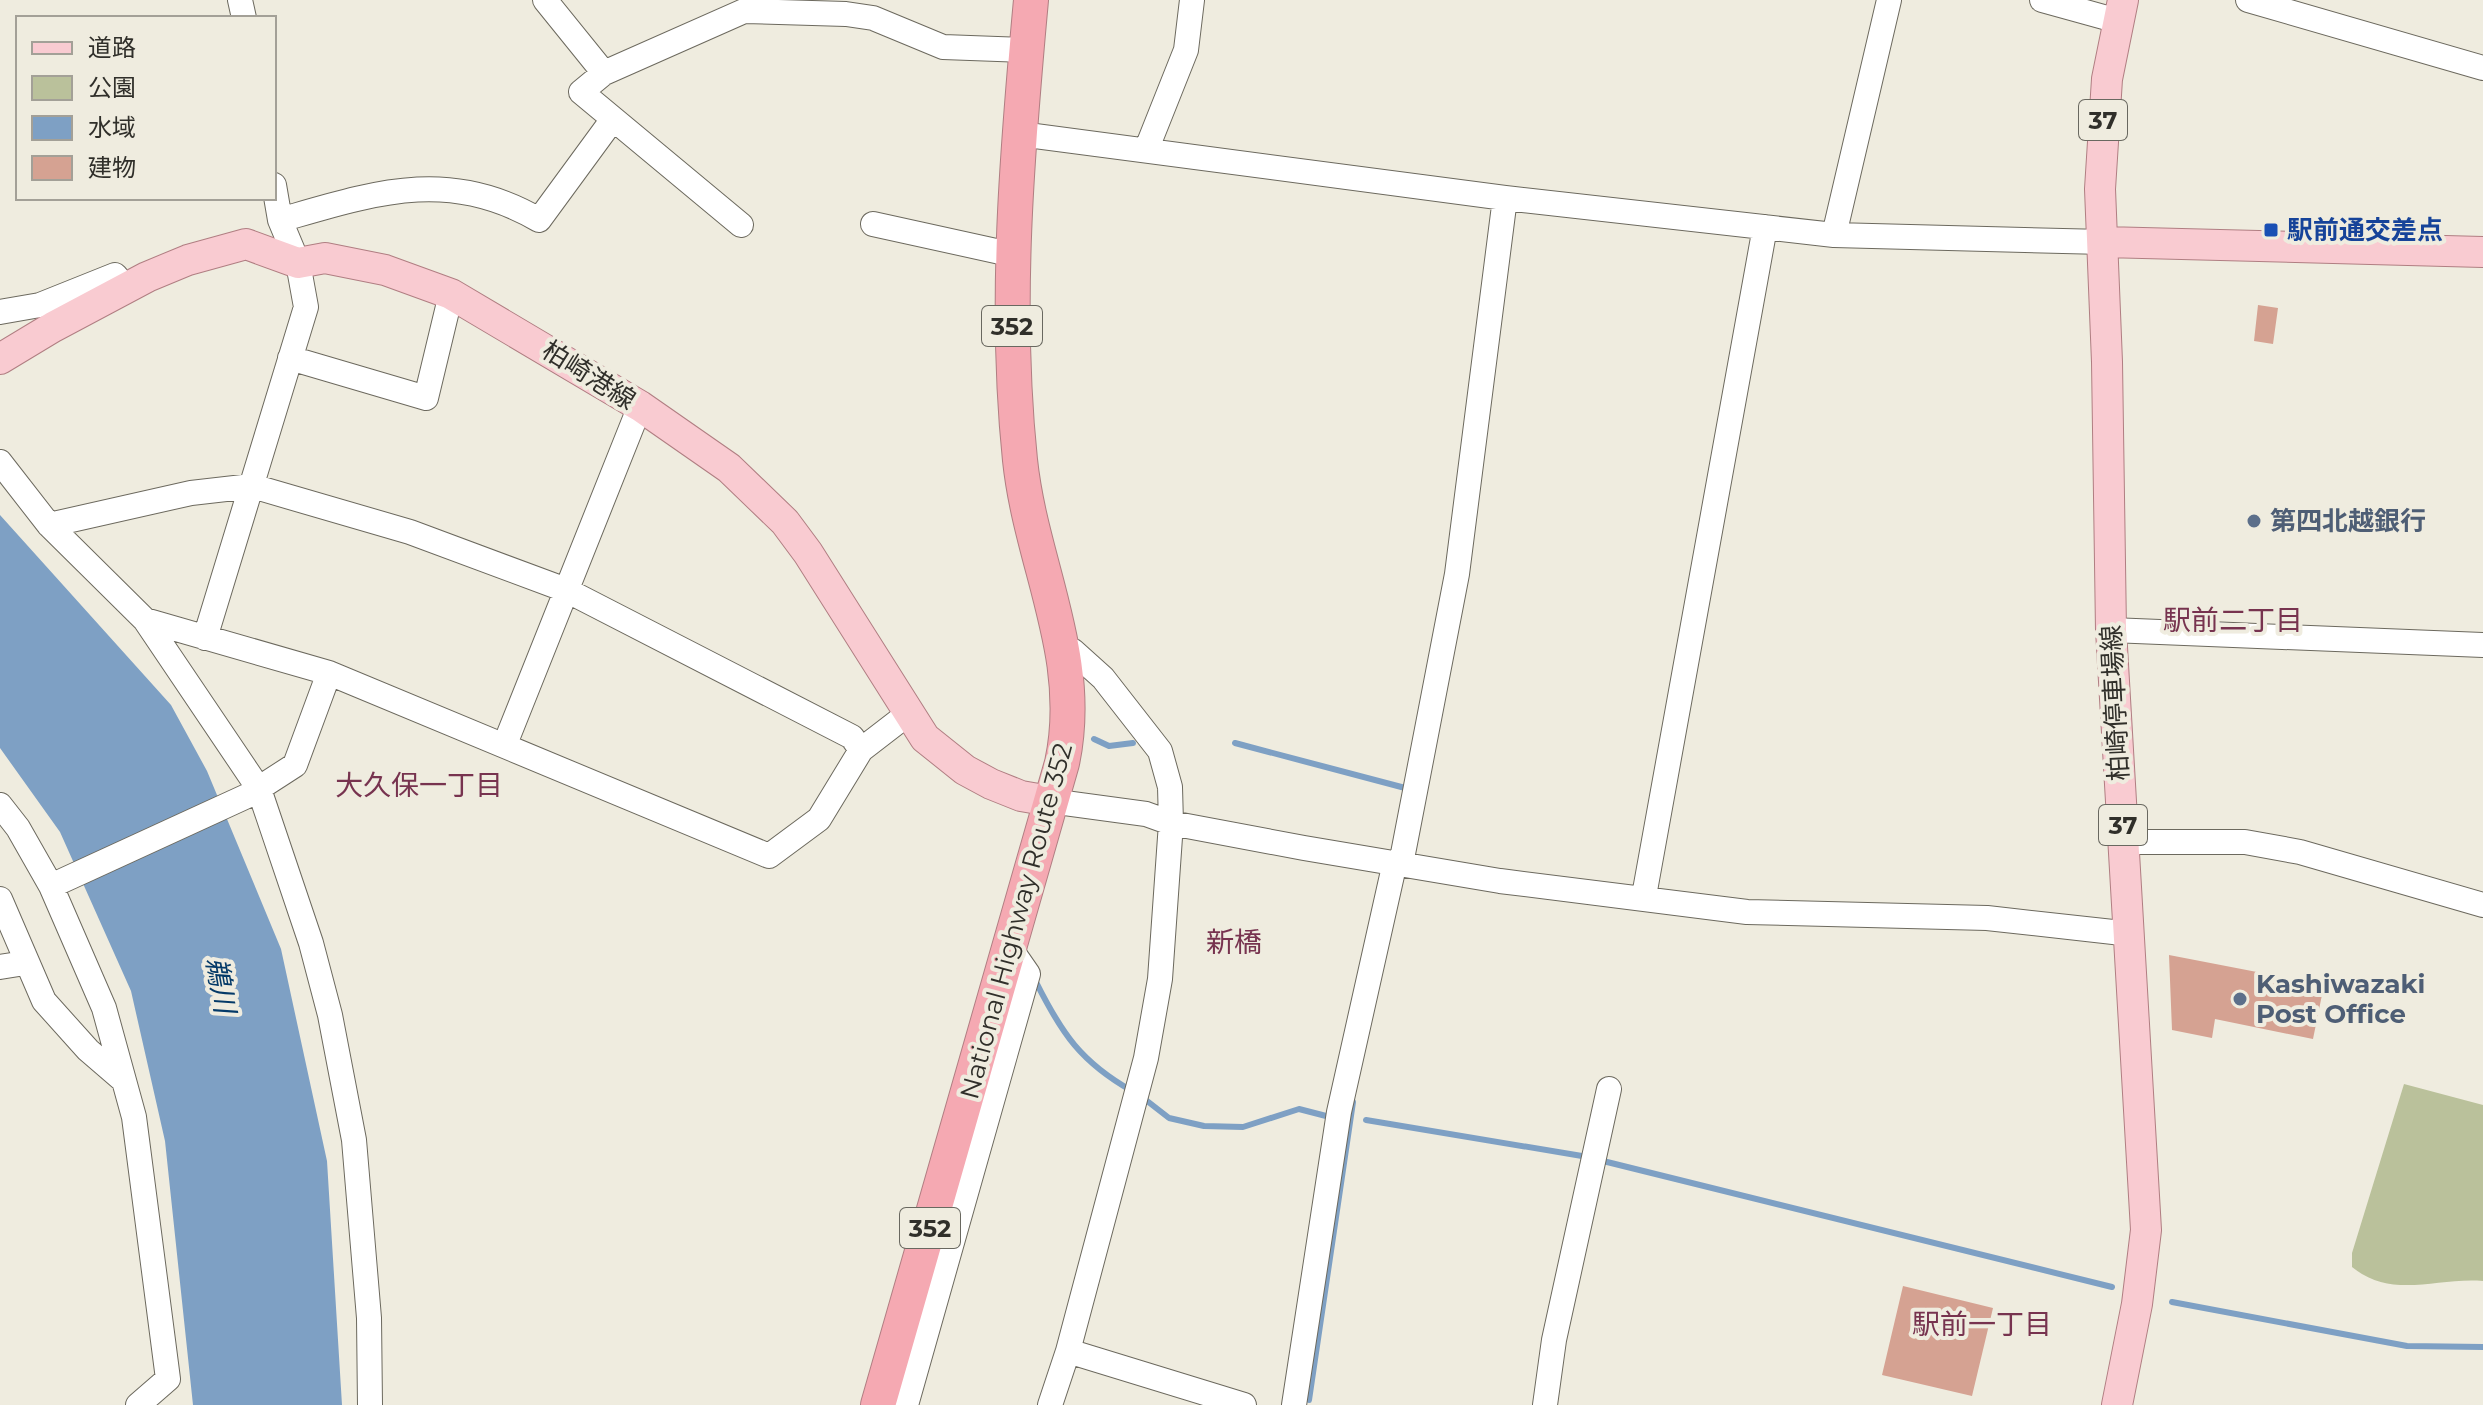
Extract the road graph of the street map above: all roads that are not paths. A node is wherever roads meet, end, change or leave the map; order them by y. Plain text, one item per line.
1 (545, 0) edge
2 (1031, 0) edge
3 (1192, 0) edge
4 (1889, 0) edge
5 (2042, 0) edge
6 (2248, 0) edge
7 (2121, 11) edge
8 (2318, 11) edge
9 (1026, 50) junction
10 (2483, 68) edge
11 (604, 73) junction
12 (613, 119) junction
13 (1020, 134) junction
14 (1147, 148) junction
15 (276, 197) edge
16 (1505, 198) junction
17 (280, 220) junction
18 (873, 224) dead end
19 (741, 225) dead end
20 (1765, 227) junction
21 (1834, 235) junction
22 (2104, 242) junction
23 (2483, 252) edge
24 (1014, 255) junction
25 (298, 263) junction
26 (126, 288) junction
27 (451, 294) junction
28 (0, 312) edge
29 (290, 358) junction
30 (0, 359) edge
31 (640, 406) junction
32 (0, 462) edge
33 (252, 486) junction
34 (49, 525) junction
35 (566, 590) junction
36 (145, 620) junction
37 (2111, 630) junction
38 (205, 638) junction
39 (2483, 645) edge
40 (1063, 648) junction
41 (329, 673) junction
42 (909, 713) junction
43 (505, 744) junction
44 (861, 750) junction
45 (253, 792) junction
46 (1050, 801) junction
47 (0, 805) edge
48 (1171, 823) junction
49 (2124, 842) junction
50 (1398, 863) junction
51 (57, 884) junction
52 (1644, 896) junction
53 (0, 899) edge
54 (2483, 905) edge
55 (2131, 934) junction
56 (1010, 948) junction
57 (25, 963) junction
58 (0, 967) edge
59 (124, 1081) junction
60 (1609, 1089) dead end
61 (1068, 1351) junction
62 (138, 1405) edge
63 (370, 1405) edge
64 (878, 1405) edge
65 (906, 1405) edge
66 (1050, 1405) edge
67 (1244, 1405) edge
68 (1294, 1405) edge
69 (1545, 1405) edge
70 (2117, 1405) edge

1 - 11 street
2 - 9 highway, National Highway Route 352 / 352
3 - 14 street
4 - 21 street
5 - 7 street
6 - 8 street
7 - 22 main road, 柏崎停車場線 / 37
8 - 10 street
9 - 11 street
9 - 13 highway, National Highway Route 352 / 352
11 - 12 street
12 - 17 street
12 - 19 street
13 - 14 street
13 - 24 highway, National Highway Route 352 / 352
14 - 16 street
15 - 17 street
16 - 20 street
16 - 50 street
17 - 25 street
18 - 24 street
20 - 21 street
20 - 52 street
21 - 22 street
22 - 23 main road
22 - 37 main road, 柏崎停車場線 / 37
24 - 40 highway, National Highway Route 352 / 352
25 - 26 main road, 柏崎港線
25 - 27 main road, 柏崎港線
25 - 29 street
26 - 28 street
26 - 30 main road, 柏崎港線
27 - 29 street
27 - 31 main road, 柏崎港線
29 - 33 street
31 - 35 street
31 - 42 main road, 柏崎港線
32 - 34 street
33 - 34 street
33 - 35 street
33 - 38 street
34 - 36 street
35 - 43 street
35 - 44 street
36 - 38 street
36 - 45 street
37 - 39 street
37 - 49 main road, 柏崎停車場線 / 37
38 - 41 street
40 - 46 highway, National Highway Route 352 / 352
40 - 48 street
41 - 43 street
41 - 45 street
42 - 44 street
42 - 46 main road, 柏崎港線
43 - 44 street
45 - 51 street
45 - 63 street
46 - 48 street
46 - 56 highway, National Highway Route 352 / 352
47 - 51 street
48 - 50 street
48 - 61 street
49 - 54 street
49 - 55 main road, 柏崎停車場線 / 37
50 - 52 street
50 - 68 street
51 - 59 street
52 - 55 street
53 - 57 street
55 - 70 main road, 柏崎停車場線 / 37
56 - 64 highway, National Highway Route 352 / 352
56 - 65 street
57 - 58 street
57 - 59 street
59 - 62 street
60 - 69 street
61 - 66 street
61 - 67 street

